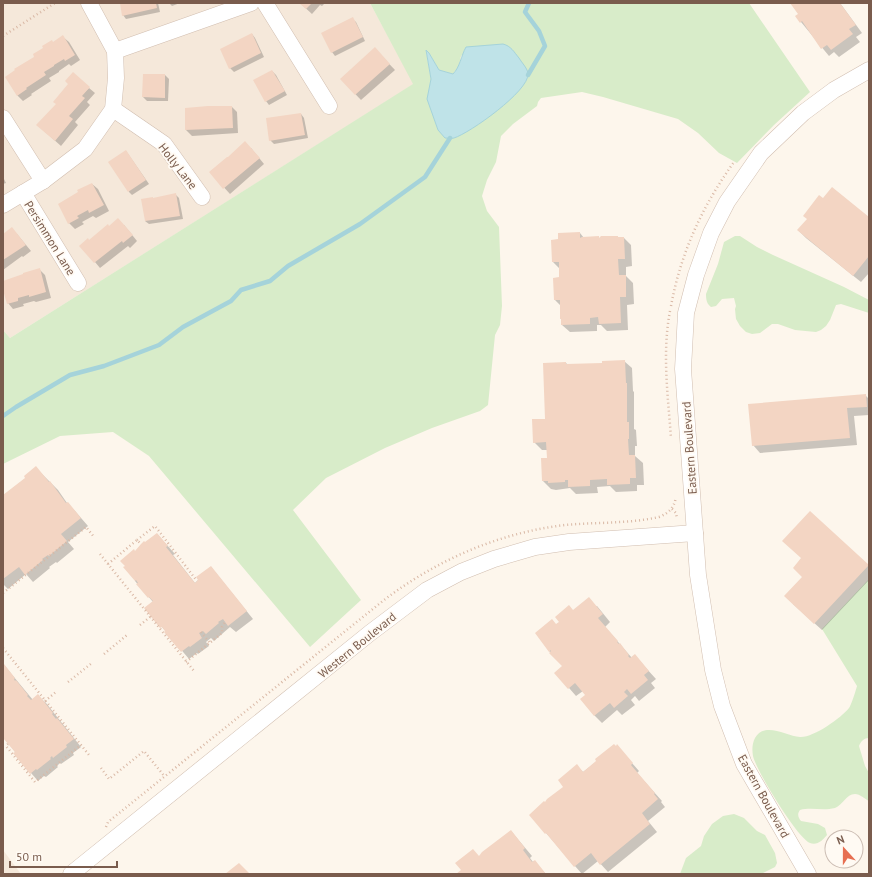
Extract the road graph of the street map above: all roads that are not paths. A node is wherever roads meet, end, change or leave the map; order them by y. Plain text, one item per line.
1 (89, 3) edge
2 (251, 3) edge
3 (265, 3) edge
4 (115, 51) junction
5 (869, 70) edge
6 (329, 106) dead end
7 (112, 109) junction
8 (3, 118) edge
9 (43, 181) junction
10 (23, 193) junction
11 (202, 197) dead end
12 (3, 205) edge
13 (78, 283) dead end
14 (695, 533) junction
15 (71, 874) edge
16 (808, 874) edge

1 - 4 street
2 - 4 street
3 - 6 street
4 - 7 street
5 - 14 street, Eastern Boulevard
7 - 9 street
7 - 11 street, Holly Lane
8 - 9 street
9 - 10 street
10 - 12 street
10 - 13 street, Persimmon Lane
14 - 15 street, Western Boulevard
14 - 16 street, Eastern Boulevard

